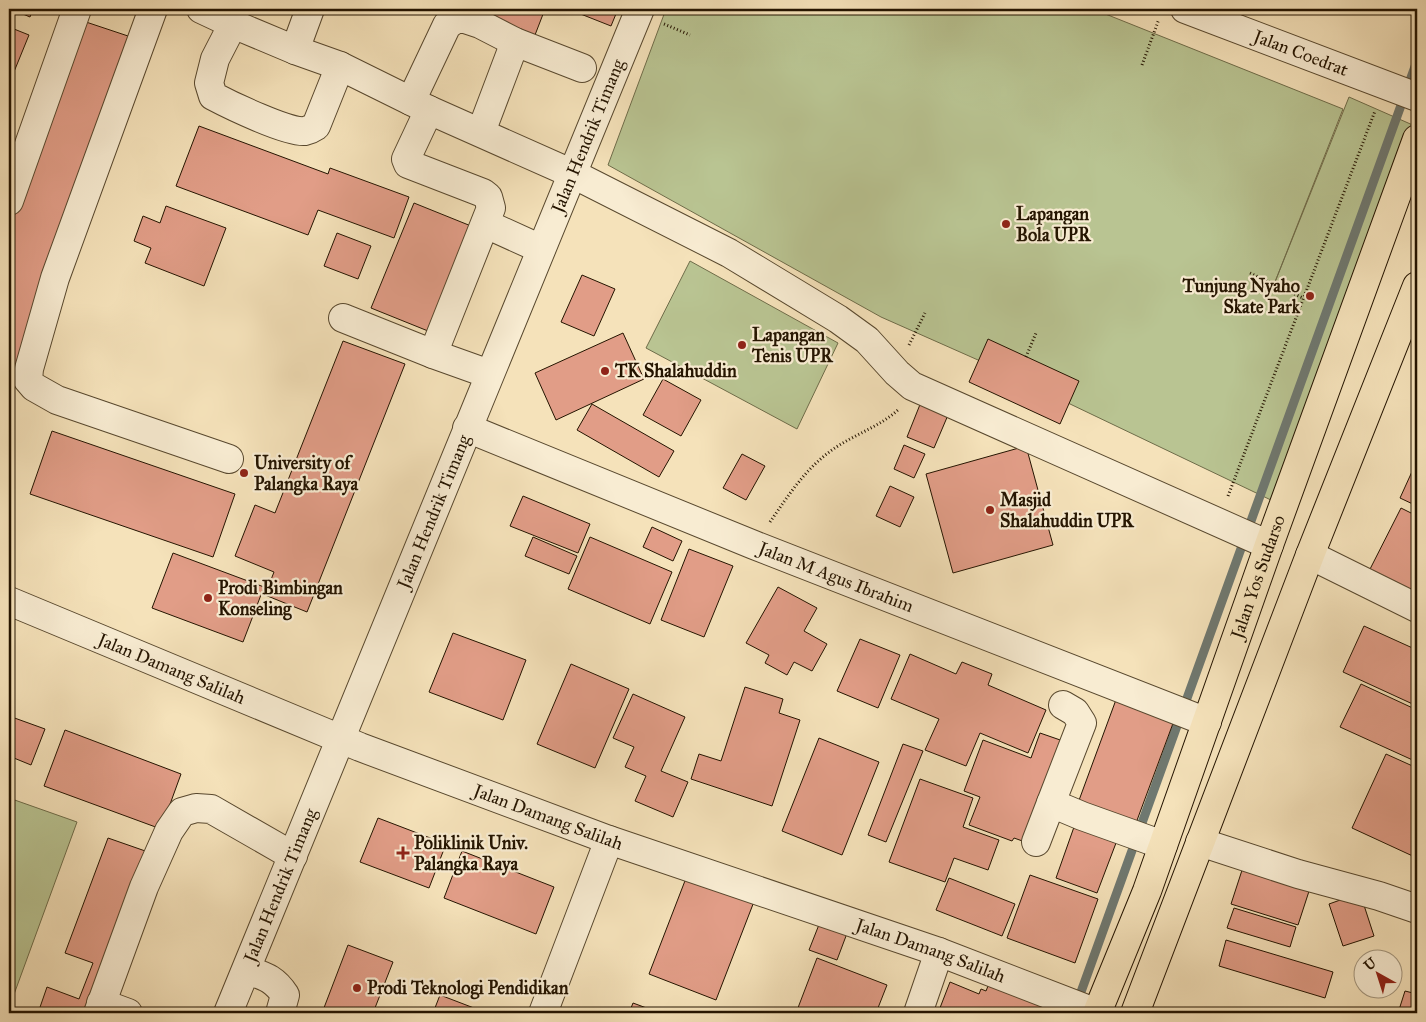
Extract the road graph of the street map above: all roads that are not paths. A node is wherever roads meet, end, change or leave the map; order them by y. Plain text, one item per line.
1 (77, 9) edge
2 (152, 9) edge
3 (310, 9) edge
4 (640, 9) edge
5 (1172, 13) edge
6 (219, 14) edge
7 (515, 42) junction
8 (295, 50) junction
9 (340, 66) junction
10 (582, 68) dead end
11 (1417, 97) edge
12 (420, 106) junction
13 (481, 132) junction
14 (1417, 139) edge
15 (572, 174) junction
16 (9, 201) edge
17 (486, 224) junction
18 (541, 249) junction
19 (1417, 286) edge
20 (343, 318) dead end
21 (433, 354) junction
22 (489, 374) junction
23 (467, 428) junction
24 (229, 458) dead end
25 (1269, 545) junction
26 (1310, 555) junction
27 (9, 601) edge
28 (1417, 608) edge
29 (1063, 705) dead end
30 (1207, 722) junction
31 (341, 740) junction
32 (1051, 803) junction
33 (609, 840) junction
34 (1036, 842) dead end
35 (1200, 842) junction
36 (1163, 846) junction
37 (293, 856) junction
38 (1417, 909) edge
39 (939, 952) junction
40 (247, 970) junction
41 (100, 1008) edge
42 (1087, 1009) edge
43 (128, 1013) edge
44 (228, 1013) edge
45 (280, 1013) edge
46 (543, 1013) edge
47 (918, 1013) edge
48 (1135, 1013) edge

1 - 16 street
2 - 24 street
3 - 8 street
4 - 15 street, Jalan Hendrik Timang
5 - 11 street, Jalan Coedrat
6 - 8 street
6 - 9 street
7 - 10 street
7 - 12 street
7 - 13 street
8 - 9 street
9 - 12 street
12 - 13 street
12 - 17 street
13 - 15 street
14 - 25 main road, Jalan Yos Sudarso
15 - 18 street, Jalan Hendrik Timang
15 - 25 street
17 - 18 street
17 - 21 street
18 - 22 street, Jalan Hendrik Timang
19 - 26 main road
20 - 21 street
21 - 22 street
22 - 23 street, Jalan Hendrik Timang
23 - 30 street, Jalan M Agus Ibrahim
23 - 31 street, Jalan Hendrik Timang
25 - 30 main road, Jalan Yos Sudarso
26 - 28 street
26 - 35 main road
27 - 31 street, Jalan Damang Salilah
29 - 32 street
30 - 36 main road, Jalan Yos Sudarso
31 - 33 street, Jalan Damang Salilah
31 - 37 street, Jalan Hendrik Timang
32 - 34 street
32 - 36 street
33 - 39 street, Jalan Damang Salilah
33 - 46 street
35 - 38 street
35 - 48 main road
36 - 42 main road, Jalan Yos Sudarso
37 - 40 street, Jalan Hendrik Timang
37 - 41 street
39 - 42 street, Jalan Damang Salilah
39 - 47 street
40 - 44 street, Jalan Hendrik Timang
40 - 45 street
41 - 43 street

